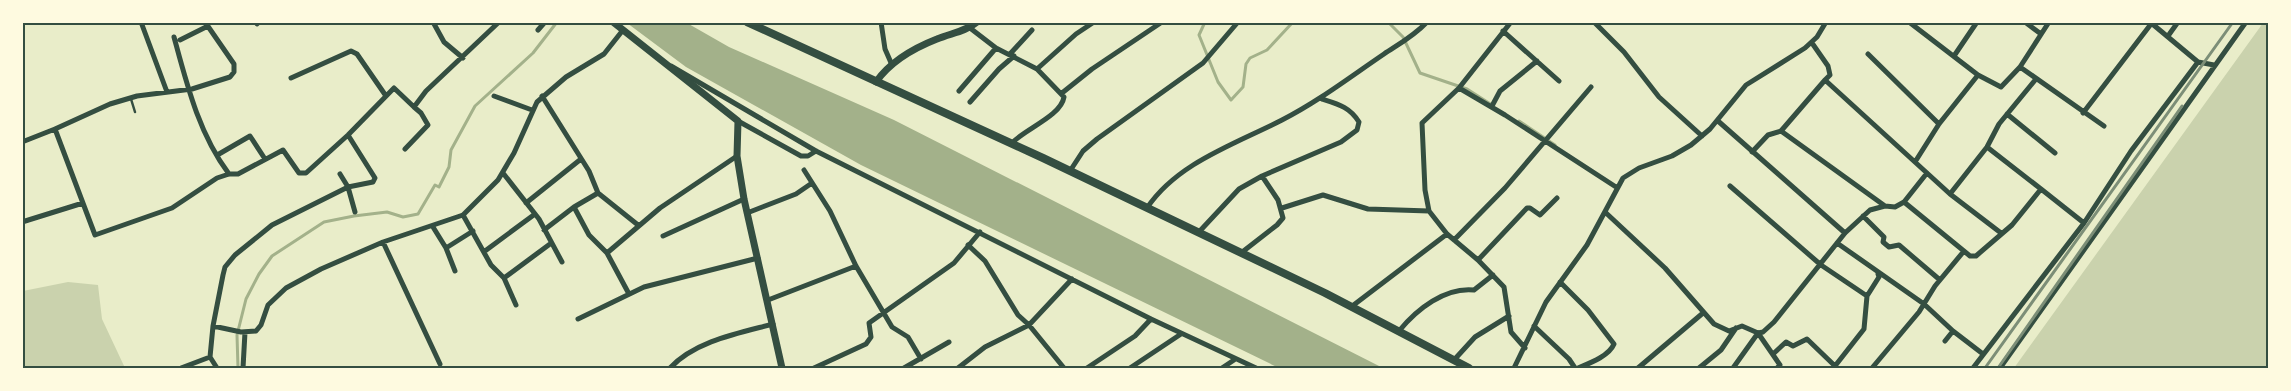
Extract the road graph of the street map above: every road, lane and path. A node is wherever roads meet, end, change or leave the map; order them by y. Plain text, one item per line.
1 (141, 22) edge
2 (433, 22) edge
3 (499, 22) edge
4 (545, 22) edge
5 (613, 22) edge
6 (747, 22) edge
7 (881, 22) edge
8 (977, 22) edge
9 (1094, 22) edge
10 (1162, 22) edge
11 (1238, 22) edge
12 (1417, 22) edge
13 (1427, 22) edge
14 (1511, 22) edge
15 (1594, 22) edge
16 (1826, 22) edge
17 (1909, 22) edge
18 (1977, 22) edge
19 (2025, 22) edge
20 (2049, 22) edge
21 (2178, 22) edge
22 (2246, 22) edge
23 (2151, 23) edge
24 (206, 24) edge
25 (970, 28) junction
26 (1422, 28) junction
27 (538, 30) dead end
28 (623, 30) junction
29 (1032, 30) dead end
30 (1503, 31) junction
31 (2041, 34) junction
32 (2168, 36) junction
33 (174, 37) dead end
34 (180, 40) dead end
35 (1812, 43) junction
36 (996, 48) junction
37 (1868, 54) dead end
38 (1012, 55) junction
39 (1954, 56) junction
40 (463, 58) junction
41 (1537, 61) junction
42 (2197, 61) junction
43 (664, 63) junction
44 (892, 65) junction
45 (2214, 65) junction
46 (2020, 67) junction
47 (1037, 69) junction
48 (1978, 75) junction
49 (291, 78) dead end
50 (2036, 79) junction
51 (1824, 80) junction
52 (1559, 81) dead end
53 (876, 82) junction
54 (1460, 87) junction
55 (1591, 87) dead end
56 (188, 89) junction
57 (959, 91) dead end
58 (166, 92) junction
59 (1062, 93) junction
60 (386, 96) junction
61 (494, 96) dead end
62 (542, 96) junction
63 (131, 97) junction
64 (1322, 99) junction
65 (970, 102) dead end
66 (1492, 105) junction
67 (414, 107) junction
68 (532, 110) junction
69 (135, 112) dead end
70 (2083, 113) junction
71 (2007, 114) junction
72 (738, 121) junction
73 (1718, 121) junction
74 (1939, 124) junction
75 (2104, 126) dead end
76 (56, 129) junction
77 (1781, 131) junction
78 (348, 135) junction
79 (1702, 136) junction
80 (1546, 140) junction
81 (22, 142) edge
82 (1012, 143) junction
83 (1987, 147) junction
84 (404, 149) dead end
85 (816, 151) junction
86 (1752, 152) junction
87 (2055, 153) dead end
88 (219, 154) dead end
89 (737, 156) junction
90 (265, 159) junction
91 (581, 159) junction
92 (1914, 162) junction
93 (804, 170) dead end
94 (1070, 171) junction
95 (503, 173) junction
96 (1927, 173) junction
97 (229, 174) junction
98 (340, 174) dead end
99 (1262, 176) junction
100 (812, 183) junction
101 (1730, 186) dead end
102 (348, 187) junction
103 (1616, 188) junction
104 (2041, 189) junction
105 (598, 194) junction
106 (1950, 194) junction
107 (1556, 198) dead end
108 (744, 199) junction
109 (1904, 202) junction
110 (83, 203) junction
111 (526, 203) junction
112 (1885, 206) junction
113 (574, 207) junction
114 (1147, 208) junction
115 (1282, 208) junction
116 (1429, 211) junction
117 (355, 212) dead end
118 (1605, 212) junction
119 (747, 213) junction
120 (535, 214) junction
121 (463, 215) junction
122 (1863, 216) junction
123 (22, 222) edge
124 (2084, 223) junction
125 (638, 224) junction
126 (433, 227) junction
127 (544, 230) junction
128 (473, 231) junction
129 (980, 232) junction
130 (1197, 233) junction
131 (1845, 233) junction
132 (2001, 233) junction
133 (1447, 234) junction
134 (663, 236) dead end
135 (1454, 240) junction
136 (383, 242) junction
137 (1837, 243) junction
138 (550, 244) junction
139 (968, 246) junction
140 (446, 248) junction
141 (484, 251) junction
142 (1964, 251) junction
143 (607, 253) junction
144 (1240, 254) junction
145 (758, 258) junction
146 (1478, 260) junction
147 (562, 262) dead end
148 (856, 266) junction
149 (1821, 266) junction
150 (455, 271) dead end
151 (1878, 274) junction
152 (1493, 275) junction
153 (504, 278) junction
154 (1072, 278) junction
155 (1940, 280) junction
156 (1560, 282) junction
157 (629, 294) junction
158 (1867, 296) junction
159 (768, 300) junction
160 (1924, 304) junction
161 (516, 305) dead end
162 (1351, 307) junction
163 (882, 311) junction
164 (1703, 313) junction
165 (1509, 316) junction
166 (578, 319) dead end
167 (1151, 319) junction
168 (773, 324) junction
169 (1029, 324) junction
170 (213, 326) junction
171 (1534, 326) junction
172 (1736, 328) junction
173 (1399, 331) junction
174 (1953, 331) junction
175 (243, 332) junction
176 (1758, 333) junction
177 (1181, 334) junction
178 (1945, 341) dead end
179 (949, 342) dead end
180 (1525, 348) junction
181 (1773, 354) junction
182 (1983, 354) junction
183 (210, 357) junction
184 (921, 359) junction
185 (1234, 360) junction
186 (1454, 360) junction
187 (440, 364) dead end
188 (1779, 367) edge
189 (181, 368) edge
190 (217, 368) edge
191 (243, 368) edge
192 (670, 368) edge
193 (782, 368) edge
194 (814, 368) edge
195 (904, 368) edge
196 (958, 368) edge
197 (1064, 368) edge
198 (1087, 368) edge
199 (1130, 368) edge
200 (1222, 368) edge
201 (1256, 368) edge
202 (1469, 368) edge
203 (1514, 368) edge
204 (1577, 368) edge
205 (1638, 368) edge
206 (1699, 368) edge
207 (1733, 368) edge
208 (1836, 368) edge
209 (1872, 368) edge
210 (1973, 368) edge
211 (2000, 368) edge

1 - 58 street
2 - 40 street
3 - 40 street
4 - 27 street
5 - 28 street
6 - 53 main road
7 - 44 street
8 - 25 street
9 - 47 street
10 - 59 street
11 - 94 street
12 - 26 street
13 - 26 street
14 - 30 street
15 - 79 street
16 - 35 street
17 - 39 street
18 - 39 street
19 - 31 street
20 - 31 street
21 - 32 street
22 - 45 street
23 - 32 street
23 - 70 street
24 - 34 street
24 - 56 street
25 - 36 street
25 - 44 street
26 - 64 street
28 - 43 street
28 - 62 street
29 - 38 street
30 - 41 street
30 - 54 street
31 - 46 street
32 - 42 street
33 - 56 street
35 - 51 street
35 - 73 street
36 - 38 street
36 - 57 street
37 - 74 street
38 - 47 street
38 - 65 street
39 - 48 street
40 - 67 street
41 - 52 street
41 - 66 street
42 - 45 street
42 - 124 street
43 - 72 street
43 - 85 street
44 - 53 street
45 - 211 street
46 - 48 street
46 - 50 street
47 - 59 street
48 - 74 street
49 - 60 street
50 - 70 street
50 - 71 street
51 - 77 street
51 - 92 street
53 - 82 main road
54 - 66 street
54 - 116 street
55 - 80 street
56 - 58 street
56 - 97 street
58 - 63 street
59 - 82 street
60 - 67 street
60 - 78 street
61 - 68 street
62 - 68 street
62 - 91 street
63 - 69 lane
63 - 76 street
64 - 99 street
64 - 114 street
66 - 80 street
67 - 84 street
68 - 95 street
70 - 75 street
71 - 83 street
71 - 87 street
72 - 85 street
72 - 89 street
73 - 79 street
73 - 86 street
74 - 92 street
76 - 81 street
76 - 110 street
77 - 86 street
77 - 112 street
78 - 90 street
78 - 102 street
79 - 103 street
80 - 103 street
80 - 135 street
82 - 94 main road
83 - 104 street
83 - 106 street
85 - 129 street
86 - 131 street
88 - 90 street
89 - 108 street
89 - 125 street
90 - 97 street
91 - 105 street
91 - 111 street
92 - 96 street
93 - 100 street
94 - 114 main road
95 - 111 street
95 - 121 street
96 - 106 street
96 - 109 street
97 - 110 street
98 - 102 street
99 - 115 street
99 - 130 street
100 - 119 street
100 - 148 street
101 - 149 street
102 - 117 street
102 - 170 street
103 - 118 street
104 - 124 street
104 - 132 street
105 - 113 street
105 - 125 street
106 - 132 street
107 - 146 street
108 - 119 street
108 - 134 street
109 - 112 street
109 - 142 street
110 - 123 street
111 - 120 street
112 - 122 street
113 - 127 street
113 - 143 street
114 - 130 main road
115 - 116 street
115 - 144 street
116 - 133 street
118 - 156 street
118 - 164 street
119 - 145 street
120 - 127 street
120 - 141 street
121 - 126 street
121 - 128 street
122 - 131 street
122 - 155 street
124 - 182 street
125 - 143 street
126 - 136 street
126 - 140 street
127 - 138 street
128 - 140 street
128 - 141 street
129 - 139 street
129 - 154 street
130 - 144 main road
131 - 137 street
132 - 142 street
133 - 135 street
133 - 162 street
135 - 146 street
136 - 175 street
136 - 187 street
137 - 149 street
137 - 151 street
138 - 147 street
138 - 153 street
139 - 163 street
139 - 169 street
140 - 150 street
141 - 153 street
142 - 155 street
143 - 157 street
144 - 162 main road
145 - 157 street
145 - 159 street
146 - 152 street
148 - 159 street
148 - 163 street
149 - 158 street
149 - 176 street
151 - 158 street
151 - 160 street
152 - 165 street
152 - 173 street
153 - 161 street
154 - 167 street
154 - 169 street
155 - 160 street
156 - 171 street
156 - 204 street
157 - 166 street
158 - 208 street
159 - 168 street
160 - 174 street
160 - 209 street
162 - 173 main road
163 - 184 street
163 - 194 street
164 - 172 street
164 - 205 street
165 - 180 street
165 - 186 street
167 - 177 street
167 - 198 street
168 - 192 street
168 - 193 street
169 - 196 street
169 - 197 street
170 - 175 street
170 - 183 street
171 - 180 street
171 - 204 street
172 - 176 street
172 - 206 street
173 - 186 main road
174 - 178 street
174 - 182 street
175 - 191 street
176 - 181 street
176 - 207 street
177 - 185 street
177 - 199 street
179 - 184 street
180 - 203 street
181 - 188 street
181 - 208 street
182 - 210 street
183 - 189 street
183 - 190 street
184 - 195 street
185 - 200 street
185 - 201 street
186 - 202 main road

